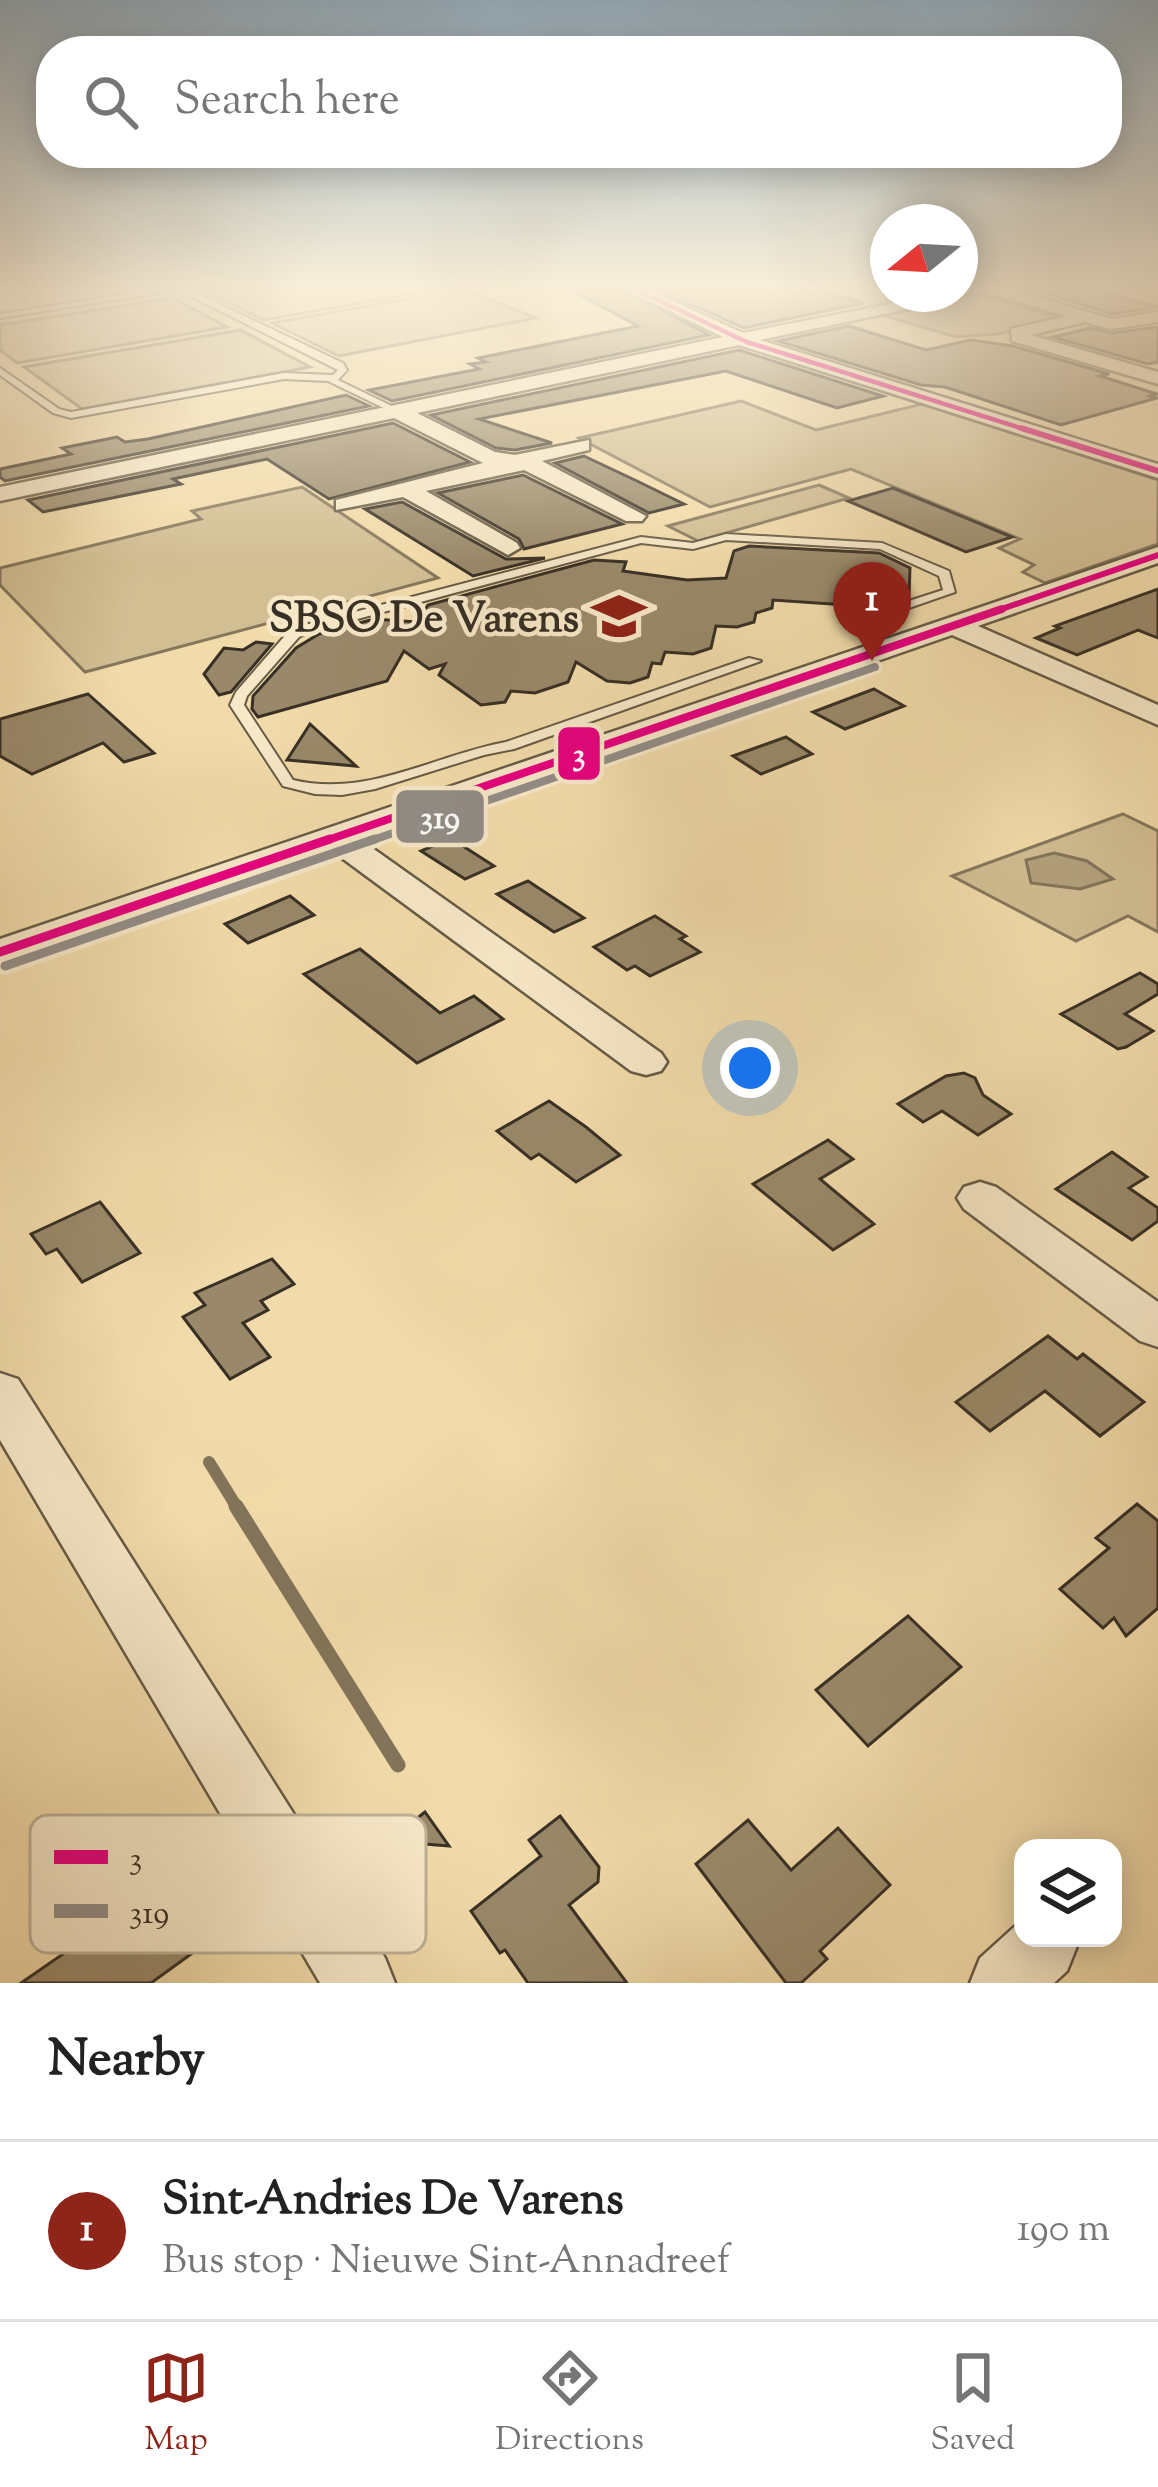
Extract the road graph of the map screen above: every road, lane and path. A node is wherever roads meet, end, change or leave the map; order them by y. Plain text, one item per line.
1 (13, 381) edge
2 (259, 381) edge
3 (336, 381) edge
4 (539, 381) edge
5 (871, 381) edge
6 (397, 410) junction
7 (581, 445) dead end
8 (508, 462) junction
9 (1158, 471) edge
10 (408, 490) junction
11 (0, 494) edge
12 (344, 505) dead end
13 (634, 516) dead end
14 (508, 548) dead end
15 (1158, 555) edge
16 (937, 596) junction
17 (967, 620) junction
18 (854, 623) dead end
19 (754, 661) dead end
20 (650, 695) junction
21 (1158, 716) edge
22 (685, 717) junction
23 (335, 836) junction
24 (0, 952) edge
25 (646, 1062) dead end
26 (980, 1198) dead end
27 (1158, 1328) edge
28 (0, 1394) edge
29 (257, 1815) edge
30 (342, 1953) edge
31 (360, 1983) edge

1 - 2 lane
3 - 6 lane
4 - 6 street
5 - 9 street
6 - 8 street
6 - 11 street
7 - 8 street
8 - 10 street
8 - 13 street
10 - 12 street
10 - 14 street
15 - 17 street
16 - 17 lane
16 - 18 lane
16 - 20 lane
17 - 21 street
17 - 22 street
19 - 20 lane
20 - 22 lane
22 - 23 street
23 - 24 street
23 - 25 street
26 - 27 street
28 - 29 street
30 - 31 street

